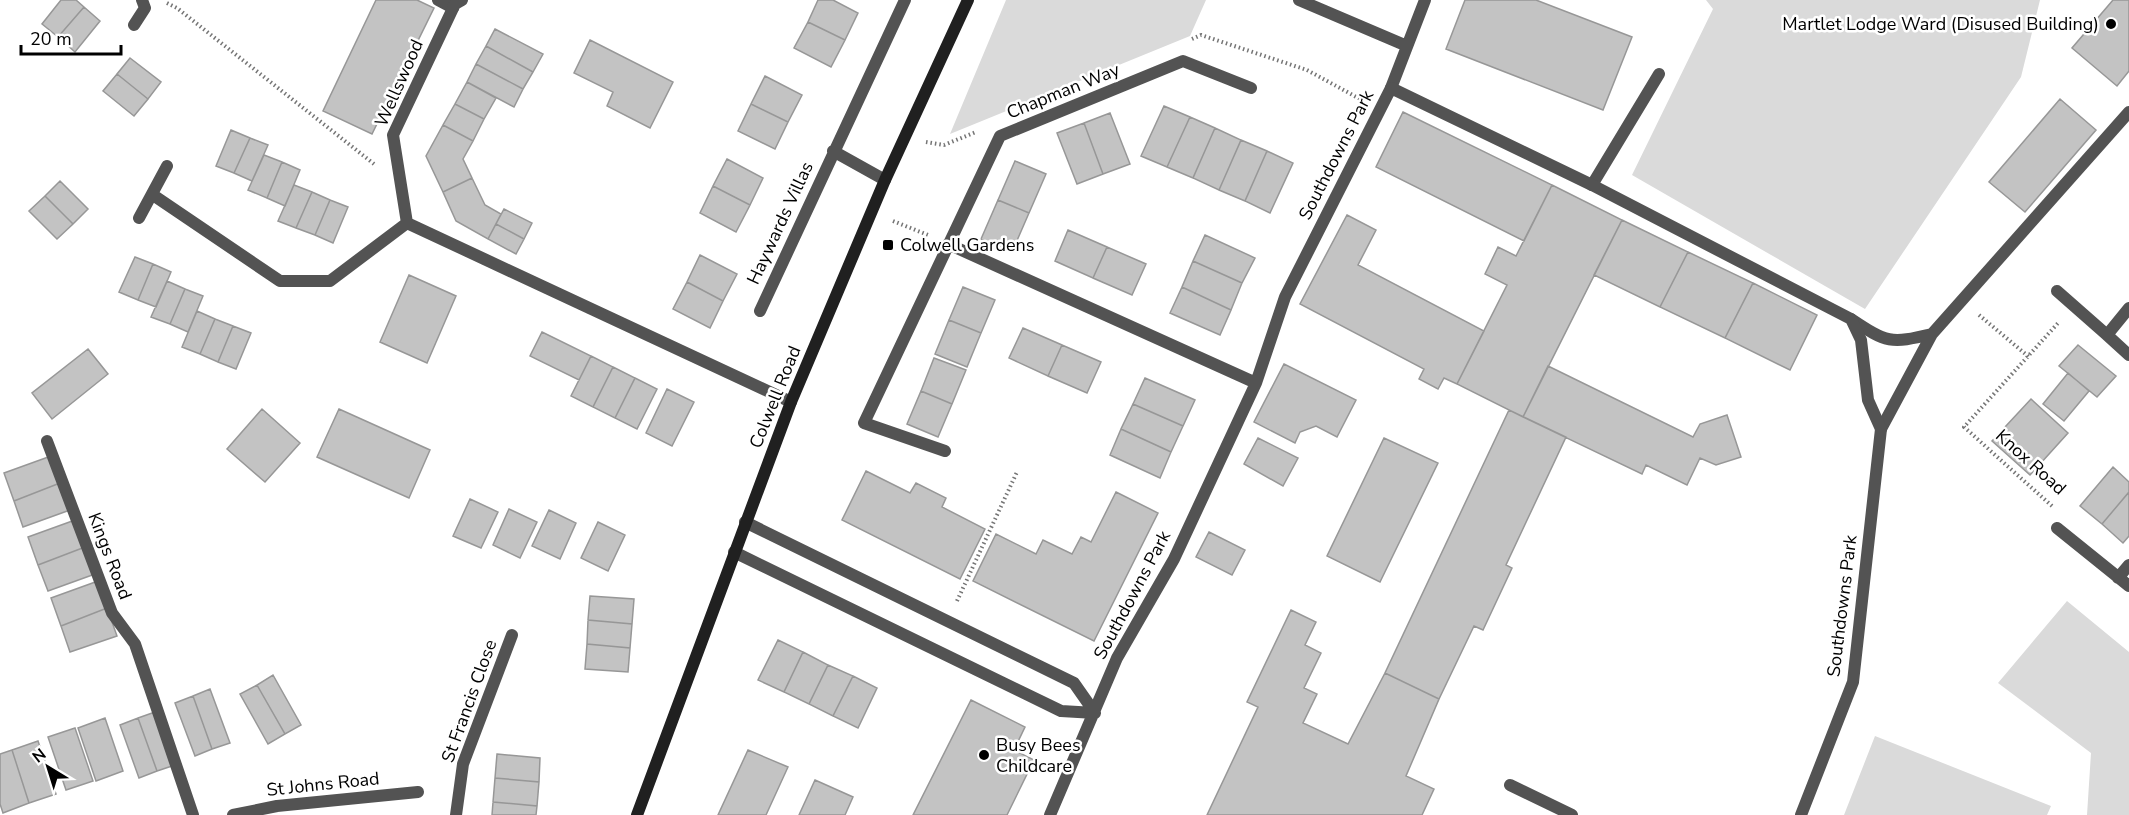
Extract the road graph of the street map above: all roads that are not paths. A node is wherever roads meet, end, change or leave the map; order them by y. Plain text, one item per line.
1 (142, 0) edge
2 (438, 0) edge
3 (905, 0) edge
4 (968, 0) edge
5 (1299, 0) edge
6 (1425, 0) edge
7 (457, 4) edge
8 (134, 25) dead end
9 (1407, 46) junction
10 (1659, 74) dead end
11 (1251, 88) dead end
12 (1390, 88) junction
13 (2129, 112) edge
14 (833, 151) junction
15 (167, 166) dead end
16 (885, 180) junction
17 (1592, 185) junction
18 (153, 195) junction
19 (140, 218) dead end
20 (407, 223) junction
21 (948, 244) junction
22 (2057, 291) dead end
23 (2129, 308) edge
24 (759, 310) dead end
25 (1851, 319) junction
26 (1932, 334) junction
27 (2107, 335) junction
28 (2129, 355) edge
29 (1256, 383) junction
30 (791, 402) junction
31 (1881, 429) junction
32 (47, 441) dead end
33 (945, 451) dead end
34 (745, 522) junction
35 (2057, 528) road end
36 (734, 552) junction
37 (2129, 565) edge
38 (2118, 578) junction
39 (2129, 586) edge
40 (512, 635) dead end
41 (1095, 713) junction
42 (1510, 785) dead end
43 (418, 792) dead end
44 (193, 815) edge
45 (233, 815) edge
46 (456, 815) edge
47 (637, 815) edge
48 (1050, 815) edge
49 (1572, 815) edge
50 (1802, 815) edge

1 - 8 street
2 - 7 street
3 - 14 street, Haywards Villas
4 - 16 street, Colwell Road
5 - 9 street
6 - 9 street
7 - 20 street, Wellswood
9 - 12 street
10 - 17 street
11 - 21 street, Chapman Way
12 - 17 street, Southdowns Park
12 - 29 street, Southdowns Park
13 - 26 street, Southdowns Park
14 - 16 street, Haywards Villas
14 - 24 street, Haywards Villas
15 - 18 street
16 - 30 street, Colwell Road
17 - 25 street, Southdowns Park
18 - 19 street
18 - 20 street
20 - 30 street
21 - 29 street
21 - 33 street, Chapman Way
22 - 27 street
23 - 27 street
25 - 26 street, Southdowns Park
25 - 31 street
26 - 31 street, Southdowns Park
27 - 28 street
29 - 41 street, Southdowns Park
30 - 34 street, Colwell Road
31 - 50 street, Southdowns Park
32 - 44 street, Kings Road
34 - 36 street, Colwell Road
34 - 41 street
35 - 38 street
36 - 41 street
36 - 47 street, Colwell Road
37 - 38 street
38 - 39 street
40 - 46 street, St Francis Close
41 - 48 street, Southdowns Park
42 - 49 street
43 - 45 street, St Johns Road

